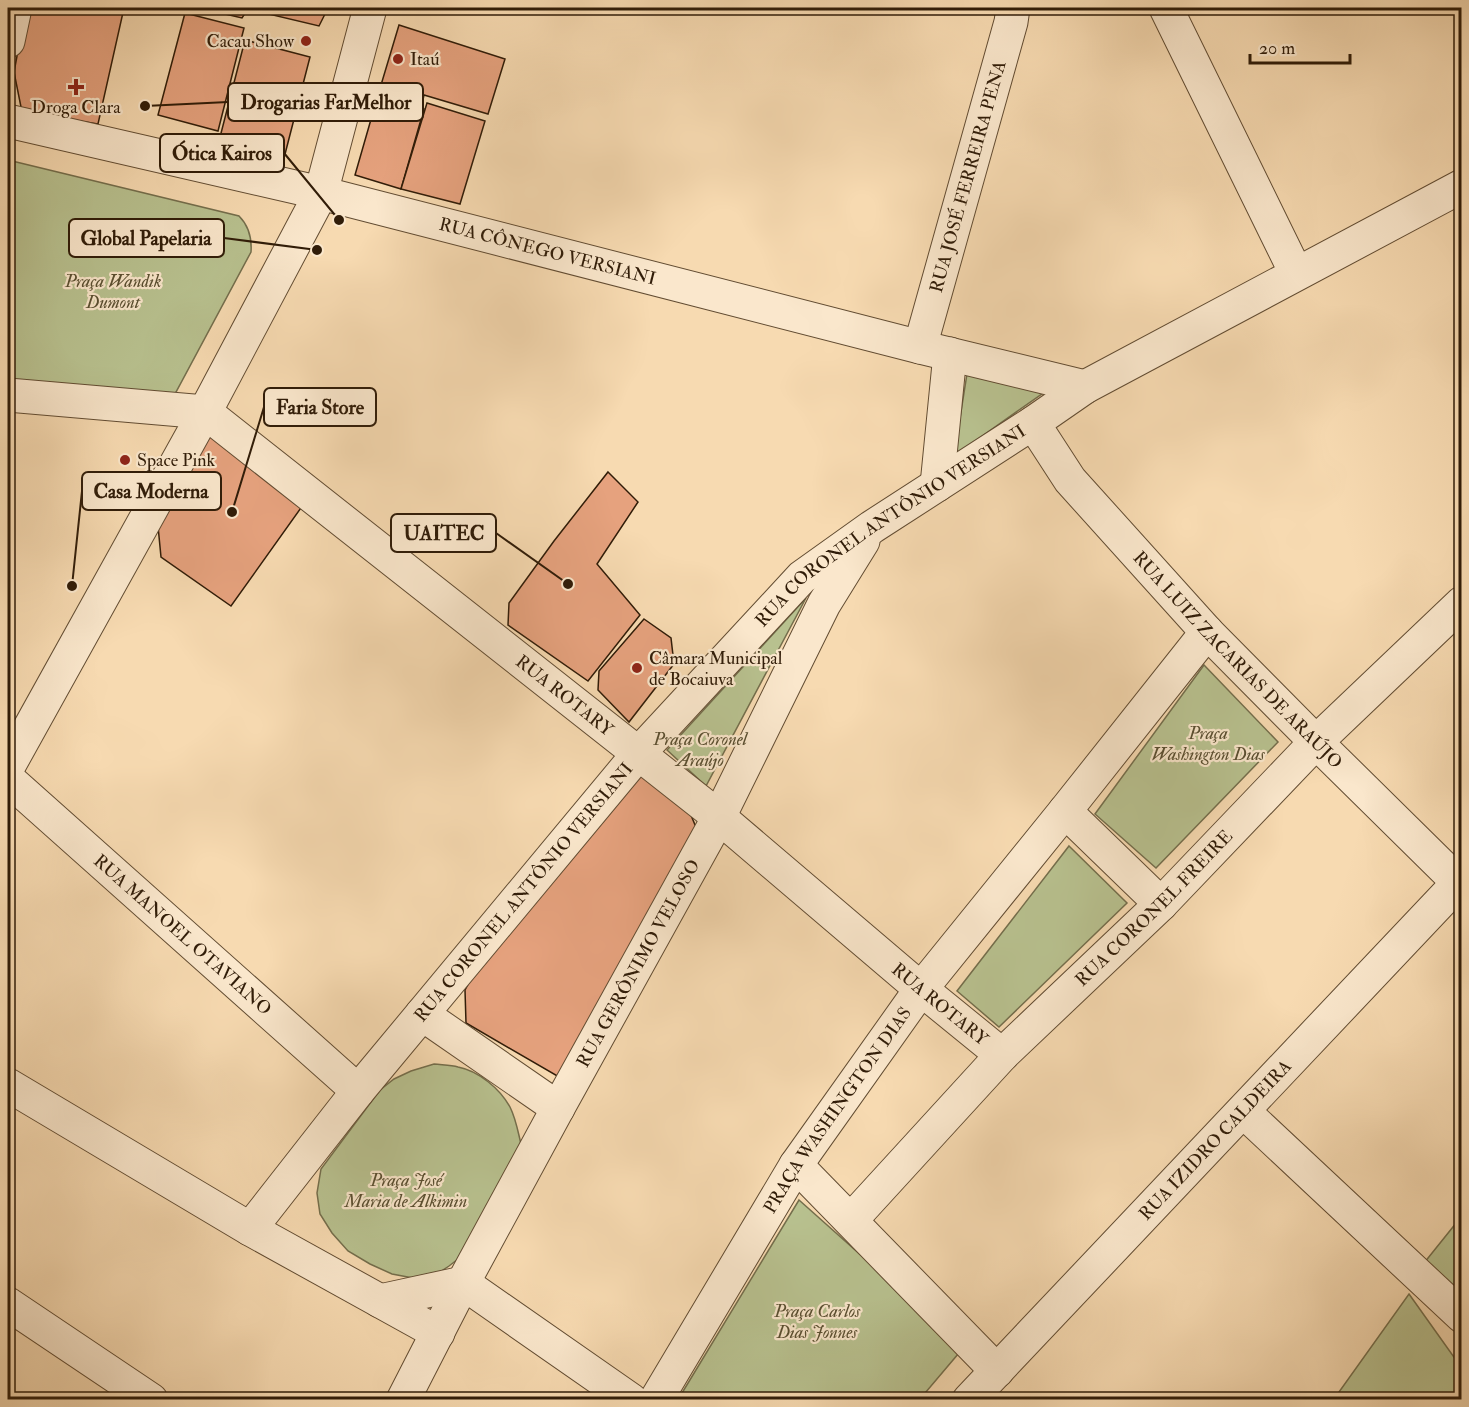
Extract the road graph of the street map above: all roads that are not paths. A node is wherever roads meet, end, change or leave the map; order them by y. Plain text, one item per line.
1 (15, 8) edge
2 (370, 8) edge
3 (1166, 8) edge
4 (1020, 12) edge
5 (8, 41) edge
6 (8, 121) edge
7 (1461, 186) edge
8 (321, 193) junction
9 (1296, 273) junction
10 (935, 350) junction
11 (1085, 387) junction
12 (8, 395) edge
13 (205, 412) junction
14 (1033, 423) junction
15 (937, 485) junction
16 (872, 527) junction
17 (802, 578) junction
18 (1461, 603) edge
19 (824, 604) junction
20 (1207, 632) junction
21 (1316, 742) junction
22 (639, 753) junction
23 (8, 767) edge
24 (8, 780) edge
25 (1065, 812) junction
26 (719, 817) junction
27 (1460, 881) edge
28 (1161, 904) junction
29 (921, 989) junction
30 (422, 1014) junction
31 (1002, 1055) junction
32 (8, 1085) edge
33 (358, 1091) junction
34 (558, 1108) junction
35 (1243, 1111) junction
36 (796, 1165) junction
37 (851, 1220) junction
38 (250, 1229) junction
39 (464, 1283) junction
40 (380, 1301) junction
41 (8, 1304) edge
42 (1461, 1316) edge
43 (438, 1333) junction
44 (997, 1371) junction
45 (152, 1400) edge
46 (403, 1400) edge
47 (631, 1400) edge
48 (656, 1400) edge
49 (969, 1400) edge

1 - 5 street
2 - 8 street
3 - 9 street
4 - 10 street, RUA JOSÉ FERREIRA PENA
6 - 8 street, RUA CÔNEGO VERSIANI
7 - 9 street, RUA CORONEL ANTÔNIO VERSIANI
8 - 10 street, RUA CÔNEGO VERSIANI
8 - 13 street
9 - 11 street, RUA CORONEL ANTÔNIO VERSIANI
10 - 11 street, RUA CÔNEGO VERSIANI
10 - 15 street, RUA JOSÉ FERREIRA PENA
11 - 14 street, RUA CORONEL ANTÔNIO VERSIANI
12 - 13 street
13 - 22 street, RUA ROTARY
13 - 23 street
14 - 15 street, RUA CORONEL ANTÔNIO VERSIANI
14 - 20 street, RUA LUIZ ZACARIAS DE ARAÚJO
15 - 16 street, RUA CORONEL ANTÔNIO VERSIANI
16 - 17 street, RUA CORONEL ANTÔNIO VERSIANI
16 - 19 street, RUA GERÔNIMO VELOSO
17 - 19 street
17 - 22 street, RUA CORONEL ANTÔNIO VERSIANI
18 - 21 street, RUA CORONEL FREIRE
19 - 26 street, RUA GERÔNIMO VELOSO
20 - 21 street, RUA LUIZ ZACARIAS DE ARAÚJO
20 - 25 street, PRAÇA WASHINGTON DIAS
21 - 27 street, RUA LUIZ ZACARIAS DE ARAÚJO
21 - 28 street, RUA CORONEL FREIRE
22 - 26 street, RUA ROTARY
22 - 30 street, RUA CORONEL ANTÔNIO VERSIANI
24 - 33 street, RUA MANOEL OTAVIANO
25 - 28 street
25 - 29 street, PRAÇA WASHINGTON DIAS
26 - 29 street, RUA ROTARY
26 - 34 street, RUA GERÔNIMO VELOSO
27 - 35 street, RUA IZIDRO CALDEIRA
28 - 31 street, RUA CORONEL FREIRE
29 - 31 street, RUA ROTARY
29 - 36 street, PRAÇA WASHINGTON DIAS
30 - 33 street, RUA CORONEL ANTÔNIO VERSIANI
30 - 34 street
31 - 37 street, RUA CORONEL FREIRE
32 - 38 street
33 - 38 street, RUA CORONEL ANTÔNIO VERSIANI
34 - 39 street, RUA GERÔNIMO VELOSO
35 - 42 street
35 - 44 street, RUA IZIDRO CALDEIRA
36 - 37 street
36 - 48 street, PRAÇA WASHINGTON DIAS
37 - 44 street
38 - 40 street
39 - 40 street
39 - 43 street, RUA GERÔNIMO VELOSO
39 - 47 street
40 - 43 street
41 - 45 street
43 - 46 street, RUA GERÔNIMO VELOSO
44 - 49 street, RUA IZIDRO CALDEIRA

